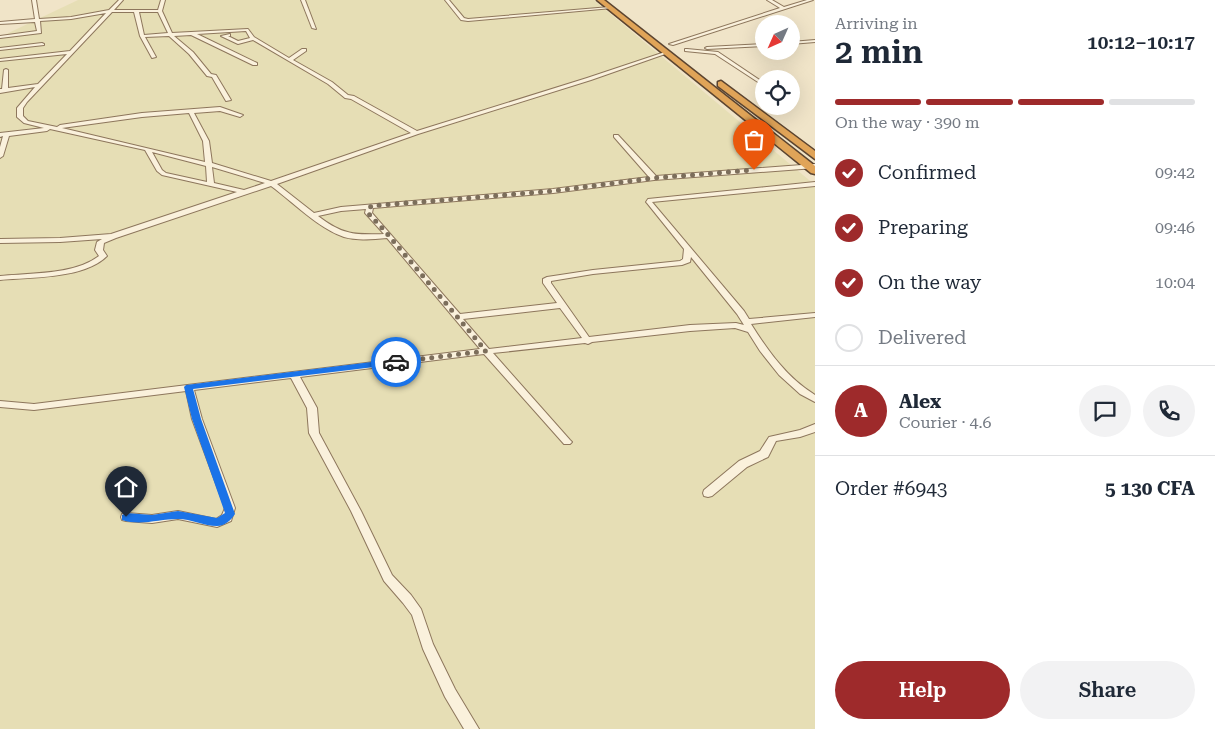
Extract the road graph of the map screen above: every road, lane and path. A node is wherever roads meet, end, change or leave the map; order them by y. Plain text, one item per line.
1 (34, 0) edge
2 (122, 0) edge
3 (163, 0) edge
4 (168, 0) edge
5 (303, 0) edge
6 (446, 0) edge
7 (600, 0) edge
8 (769, 0) edge
9 (811, 0) edge
10 (612, 4) edge
11 (784, 9) junction
12 (136, 10) junction
13 (110, 11) junction
14 (160, 11) junction
15 (36, 20) junction
16 (0, 23) edge
17 (314, 28) dead end
18 (39, 32) junction
19 (193, 33) junction
20 (216, 33) junction
21 (171, 35) junction
22 (142, 36) junction
23 (223, 36) junction
24 (0, 37) edge
25 (242, 37) junction
26 (232, 40) junction
27 (251, 40) junction
28 (815, 41) edge
29 (800, 42) edge
30 (42, 44) junction
31 (755, 45) edge
32 (720, 47) junction
33 (0, 49) edge
34 (676, 49) junction
35 (304, 50) dead end
36 (72, 52) junction
37 (713, 52) junction
38 (45, 55) junction
39 (154, 57) dead end
40 (0, 60) edge
41 (289, 60) junction
42 (694, 62) dead end
43 (255, 64) dead end
44 (6, 70) dead end
45 (755, 79) edge
46 (716, 80) dead end
47 (41, 85) junction
48 (2, 90) edge
49 (228, 100) dead end
50 (191, 112) junction
51 (240, 115) dead end
52 (52, 128) junction
53 (416, 133) junction
54 (7, 134) junction
55 (0, 135) edge
56 (616, 136) dead end
57 (147, 149) junction
58 (0, 156) edge
59 (815, 156) edge
60 (207, 164) junction
61 (813, 168) edge
62 (654, 178) junction
63 (273, 184) junction
64 (815, 184) edge
65 (211, 185) junction
66 (243, 192) junction
67 (371, 206) junction
68 (313, 215) junction
69 (112, 236) junction
70 (388, 236) junction
71 (0, 241) edge
72 (688, 249) junction
73 (0, 278) edge
74 (562, 306) junction
75 (815, 315) edge
76 (458, 317) junction
77 (748, 326) junction
78 (588, 341) junction
79 (486, 351) junction
80 (294, 375) junction
81 (189, 387) junction
82 (815, 399) edge
83 (0, 404) edge
84 (815, 427) edge
85 (567, 442) dead end
86 (708, 493) dead end
87 (126, 517) dead end
88 (472, 729) edge

1 - 15 street
2 - 13 street
3 - 4 street
3 - 14 street
5 - 17 street
6 - 10 street
7 - 10 highway
8 - 11 street
9 - 11 street
10 - 34 highway
11 - 34 street
12 - 13 street
12 - 14 street
12 - 22 street
13 - 15 street
13 - 36 street
14 - 21 street
15 - 16 street
15 - 18 street
18 - 24 street
18 - 30 street
19 - 20 street
19 - 21 street
19 - 43 street
20 - 23 street
20 - 25 street
20 - 27 street
21 - 22 street
21 - 49 street
22 - 39 street
23 - 25 street
23 - 26 street
25 - 26 street
25 - 27 street
26 - 27 street
27 - 41 street
28 - 29 street
30 - 33 street
30 - 38 street
31 - 32 street
32 - 34 street
32 - 37 street
34 - 37 street
34 - 42 highway
34 - 53 street
34 - 61 highway
35 - 41 street
36 - 38 street
36 - 47 street
37 - 45 street
38 - 40 street
41 - 53 street
44 - 48 street
46 - 59 highway
47 - 48 street
47 - 52 street
50 - 51 street
50 - 52 street
50 - 60 street
52 - 54 street
52 - 57 street
53 - 63 street
54 - 55 street
54 - 58 street
56 - 62 street
57 - 60 street
57 - 65 street
60 - 63 street
60 - 65 street
61 - 62 street
62 - 67 street
63 - 66 street
63 - 68 street
64 - 72 street
65 - 66 street
66 - 69 street
67 - 68 street
67 - 70 street
68 - 70 street
69 - 71 street
69 - 73 street
70 - 76 street
72 - 74 street
72 - 77 street
74 - 76 street
74 - 78 street
75 - 77 street
76 - 79 street
77 - 78 street
77 - 82 street
78 - 79 street
79 - 80 street
79 - 85 street
80 - 81 street
80 - 88 street
81 - 83 street
81 - 87 street
84 - 86 street

